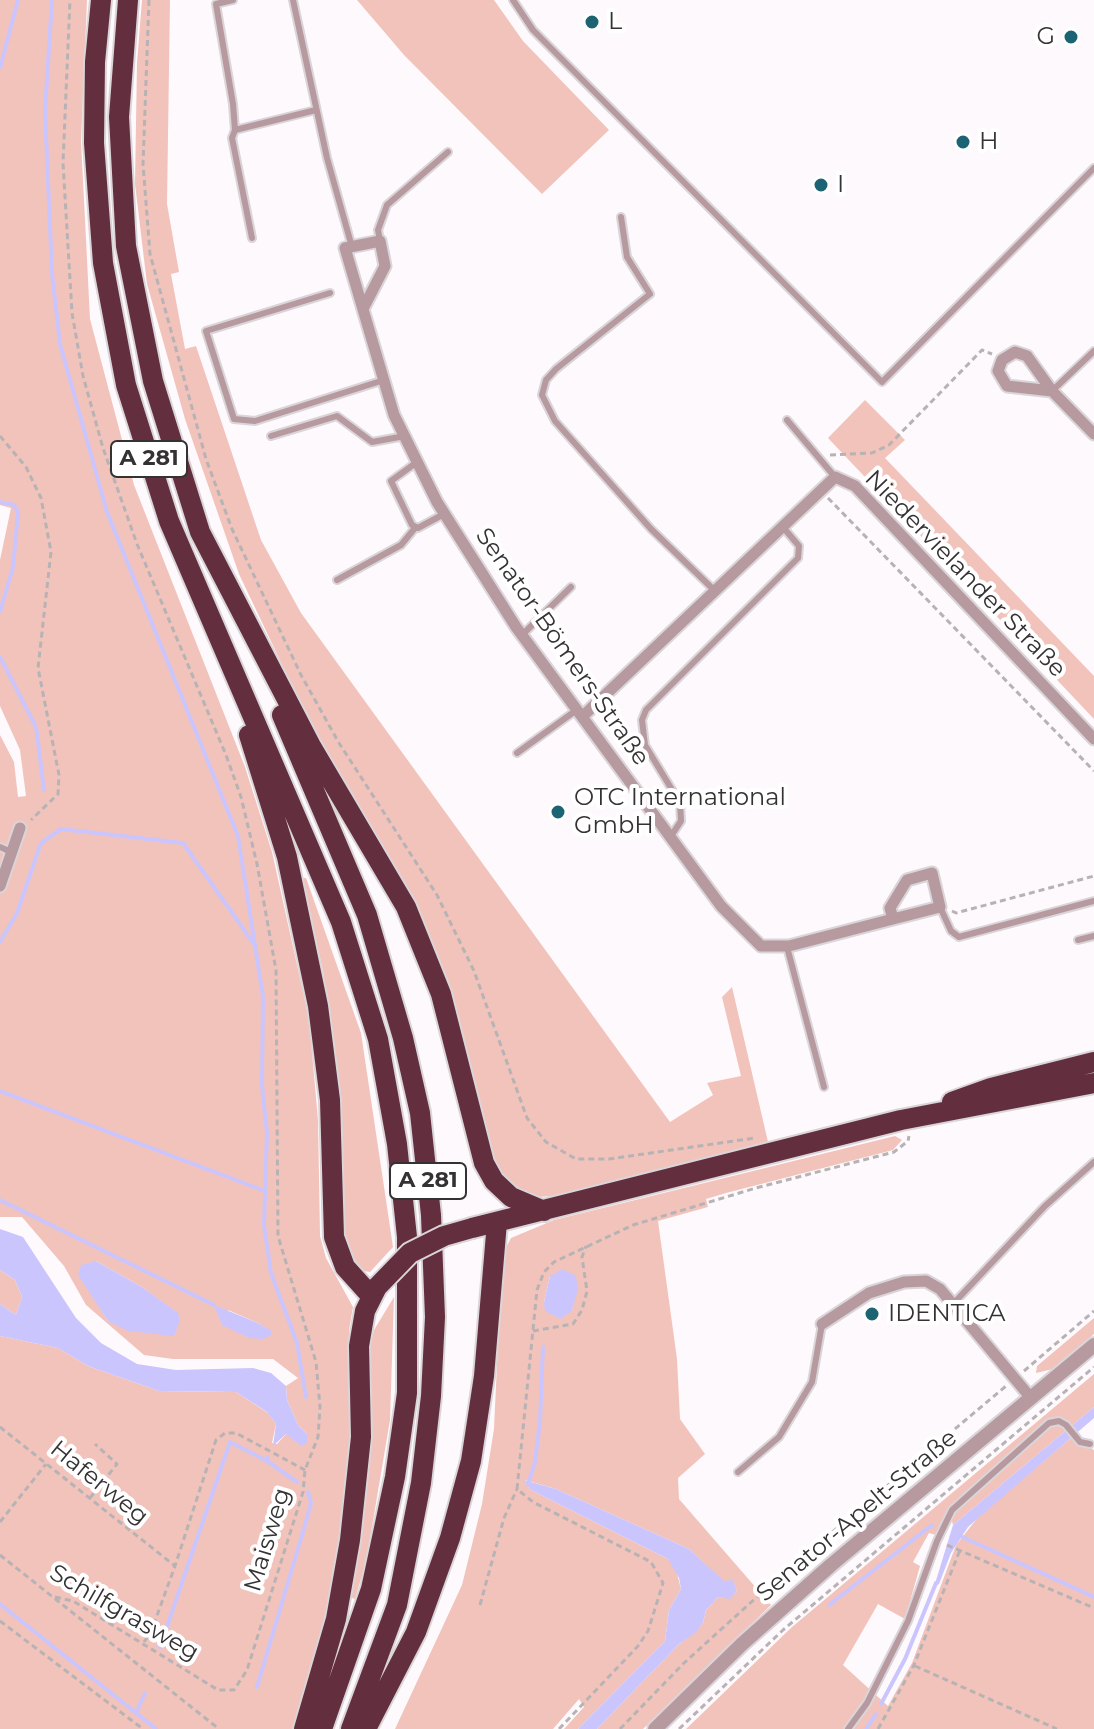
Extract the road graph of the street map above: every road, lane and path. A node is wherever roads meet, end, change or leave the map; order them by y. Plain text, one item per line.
1 (70, 0) edge
2 (101, 0) edge
3 (128, 0) edge
4 (149, 0) edge
5 (233, 0) edge
6 (293, 0) edge
7 (513, 0) edge
8 (316, 110) junction
9 (235, 130) junction
10 (448, 152) dead end
11 (1094, 168) edge
12 (621, 217) dead end
13 (252, 238) dead end
14 (380, 241) junction
15 (352, 247) junction
16 (330, 293) dead end
17 (364, 307) junction
18 (1094, 351) edge
19 (1002, 360) junction
20 (384, 380) junction
21 (1052, 391) junction
22 (787, 420) dead end
23 (1094, 434) edge
24 (0, 436) edge
25 (271, 436) dead end
26 (405, 436) junction
27 (819, 455) junction
28 (417, 462) junction
29 (835, 477) junction
30 (820, 489) junction
31 (444, 514) junction
32 (782, 526) junction
33 (415, 528) junction
34 (337, 580) dead end
35 (571, 587) dead end
36 (714, 590) junction
37 (522, 635) junction
38 (260, 651) junction
39 (231, 669) junction
40 (580, 713) junction
41 (1094, 739) edge
42 (517, 753) dead end
43 (1094, 771) edge
44 (20, 828) joint
45 (670, 836) junction
46 (6, 849) edge
47 (1094, 876) edge
48 (0, 886) edge
49 (1094, 901) edge
50 (940, 907) junction
51 (893, 919) junction
52 (1094, 936) edge
53 (1078, 940) dead end
54 (786, 946) junction
55 (1094, 1062) edge
56 (1094, 1083) edge
57 (824, 1087) dead end
58 (906, 1120) junction
59 (729, 1142) dead end
60 (1094, 1162) edge
61 (544, 1211) junction
62 (497, 1222) junction
63 (587, 1245) junction
64 (375, 1291) junction
65 (953, 1304) junction
66 (1094, 1311) edge
67 (822, 1324) joint
68 (533, 1331) junction
69 (1094, 1345) edge
70 (1094, 1367) edge
71 (1016, 1378) junction
72 (1031, 1398) junction
73 (0, 1427) edge
74 (95, 1444) dead end
75 (1090, 1444) dead end
76 (46, 1464) junction
77 (305, 1470) junction
78 (738, 1472) dead end
79 (517, 1489) junction
80 (90, 1498) junction
81 (0, 1522) edge
82 (946, 1544) dead end
83 (958, 1549) junction
84 (0, 1555) edge
85 (175, 1566) junction
86 (55, 1597) junction
87 (480, 1605) dead end
88 (1094, 1608) edge
89 (0, 1621) edge
90 (143, 1643) junction
91 (914, 1665) junction
92 (234, 1690) joint
93 (867, 1703) junction
94 (888, 1714) junction
95 (143, 1729) edge
96 (219, 1729) edge
97 (304, 1729) edge
98 (322, 1729) edge
99 (351, 1729) edge
100 (366, 1729) edge
101 (559, 1729) edge
102 (620, 1729) edge
103 (655, 1729) edge
104 (679, 1729) edge
105 (848, 1729) edge
106 (878, 1729) edge
107 (1057, 1729) edge

1 - 77 path
2 - 39 highway, A 281
3 - 38 highway, A 281
4 - 59 path
5 - 9 lane
6 - 8 lane
7 - 11 lane
8 - 9 lane
8 - 15 lane
9 - 13 lane
10 - 14 lane
12 - 36 lane
14 - 15 street
14 - 17 street
15 - 17 street, Senator-Bömers-Straße
16 - 20 lane
17 - 20 street, Senator-Bömers-Straße
18 - 21 lane
19 - 21 street
19 - 21 street
19 - 27 path
20 - 26 street, Senator-Bömers-Straße
21 - 23 street
22 - 27 lane
24 - 44 path
25 - 26 lane
26 - 28 street, Senator-Bömers-Straße
27 - 29 lane
28 - 31 street, Senator-Bömers-Straße
28 - 33 lane
29 - 30 street
29 - 41 street, Niedervielander Straße
30 - 32 street
30 - 43 path
31 - 33 lane
31 - 37 street, Senator-Bömers-Straße
32 - 36 street
32 - 45 lane
33 - 34 lane
35 - 37 lane
36 - 40 street
37 - 40 street, Senator-Bömers-Straße
38 - 61 highway
38 - 99 highway, A 281
39 - 64 highway
39 - 98 highway, A 281
40 - 42 lane
40 - 45 street, Senator-Bömers-Straße
44 - 46 street
45 - 54 street, Senator-Bömers-Straße
46 - 48 street
47 - 50 path
49 - 50 lane
50 - 51 street, Senator-Bömers-Straße
50 - 51 street
51 - 54 street, Senator-Bömers-Straße
52 - 53 lane
54 - 57 lane
55 - 58 highway
56 - 58 highway
58 - 61 highway
58 - 63 path
60 - 65 lane
61 - 62 highway
62 - 64 highway, bridge
62 - 100 highway
63 - 68 path
63 - 68 path
64 - 97 highway
65 - 67 street
65 - 71 street
66 - 71 path
67 - 78 lane
68 - 79 path
69 - 72 street, Senator-Apelt-Straße
70 - 104 path
71 - 72 street
71 - 102 path
72 - 103 street, Senator-Apelt-Straße
73 - 76 path, Haferweg
74 - 80 path
75 - 93 lane
76 - 80 path, Haferweg
76 - 81 path
77 - 85 path, Maisweg
77 - 92 path, Maisweg
79 - 87 path
79 - 101 path
80 - 85 path, Haferweg
82 - 83 path
83 - 88 path
83 - 91 path
84 - 86 path, Schilfgrasweg
85 - 90 path, Maisweg
86 - 90 path, Schilfgrasweg
86 - 96 path
89 - 95 path
90 - 92 path, Schilfgrasweg
91 - 94 path
91 - 107 path
93 - 94 path
93 - 105 lane
94 - 106 path

